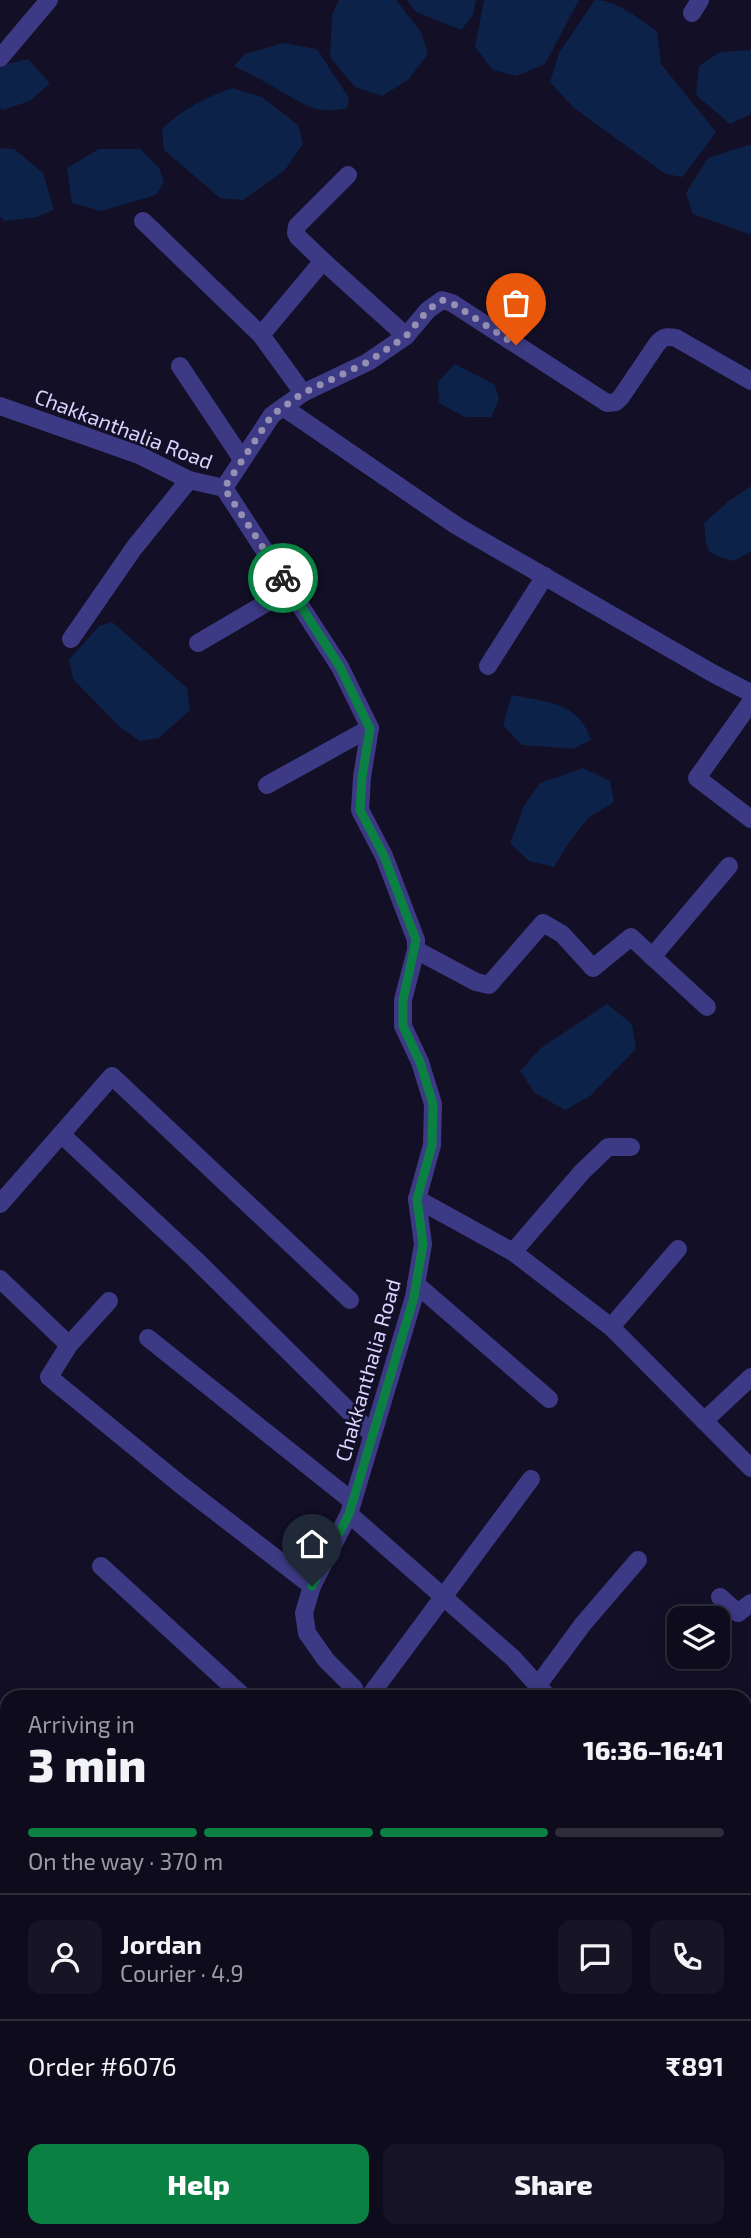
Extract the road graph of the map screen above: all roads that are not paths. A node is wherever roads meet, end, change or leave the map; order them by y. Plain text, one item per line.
1 (50, 0) edge
2 (0, 58) edge
3 (348, 175) dead end
4 (143, 221) dead end
5 (323, 261) junction
6 (261, 335) junction
7 (406, 336) junction
8 (180, 366) dead end
9 (751, 381) edge
10 (303, 393) junction
11 (0, 406) edge
12 (283, 407) junction
13 (242, 460) junction
14 (189, 480) junction
15 (224, 488) junction
16 (545, 576) junction
17 (290, 589) junction
18 (71, 639) dead end
19 (198, 643) dead end
20 (488, 666) dead end
21 (751, 693) edge
22 (751, 702) edge
23 (370, 729) junction
24 (267, 785) dead end
25 (751, 819) edge
26 (729, 866) dead end
27 (416, 950) junction
28 (652, 957) junction
29 (707, 1007) dead end
30 (61, 1134) junction
31 (631, 1147) dead end
32 (417, 1199) junction
33 (0, 1204) edge
34 (678, 1249) dead end
35 (513, 1252) junction
36 (0, 1279) edge
37 (416, 1284) junction
38 (349, 1300) dead end
39 (109, 1301) dead end
40 (611, 1327) junction
41 (148, 1338) dead end
42 (69, 1345) junction
43 (751, 1377) edge
44 (549, 1399) dead end
45 (704, 1421) junction
46 (372, 1434) junction
47 (751, 1468) edge
48 (531, 1479) dead end
49 (351, 1508) junction
50 (638, 1560) dead end
51 (101, 1566) dead end
52 (312, 1586) junction
53 (442, 1597) junction
54 (720, 1597) dead end
55 (751, 1603) edge
56 (237, 1690) edge
57 (354, 1690) edge
58 (376, 1690) edge
59 (543, 1690) edge
60 (545, 1690) edge

1 - 2 street
3 - 5 street
4 - 6 street
5 - 6 street
5 - 7 street
6 - 10 street
7 - 9 street
7 - 10 street
8 - 13 street
10 - 12 street
11 - 14 street, Chakkanthalia Road
12 - 13 street
12 - 16 street
13 - 15 street
14 - 15 street, Chakkanthalia Road
14 - 18 street
15 - 17 street, Chakkanthalia Road
16 - 20 street
16 - 21 street
17 - 19 street
17 - 23 street, Chakkanthalia Road
22 - 25 street
23 - 24 street
23 - 27 street, Chakkanthalia Road
26 - 28 street
27 - 28 street
27 - 32 street, Chakkanthalia Road
28 - 29 street
30 - 33 street
30 - 38 street
30 - 46 street
31 - 35 street
32 - 35 street
32 - 37 street, Chakkanthalia Road
34 - 40 street
35 - 40 street
36 - 42 street
37 - 44 street
37 - 46 street, Chakkanthalia Road
39 - 42 street
40 - 45 street
41 - 49 street
42 - 52 street
43 - 45 street
45 - 47 street
46 - 49 street, Chakkanthalia Road
48 - 53 street
49 - 52 street, Chakkanthalia Road
49 - 53 street
50 - 60 street
51 - 56 street
52 - 57 street, Chakkanthalia Road
53 - 58 street
53 - 59 street
54 - 55 street

